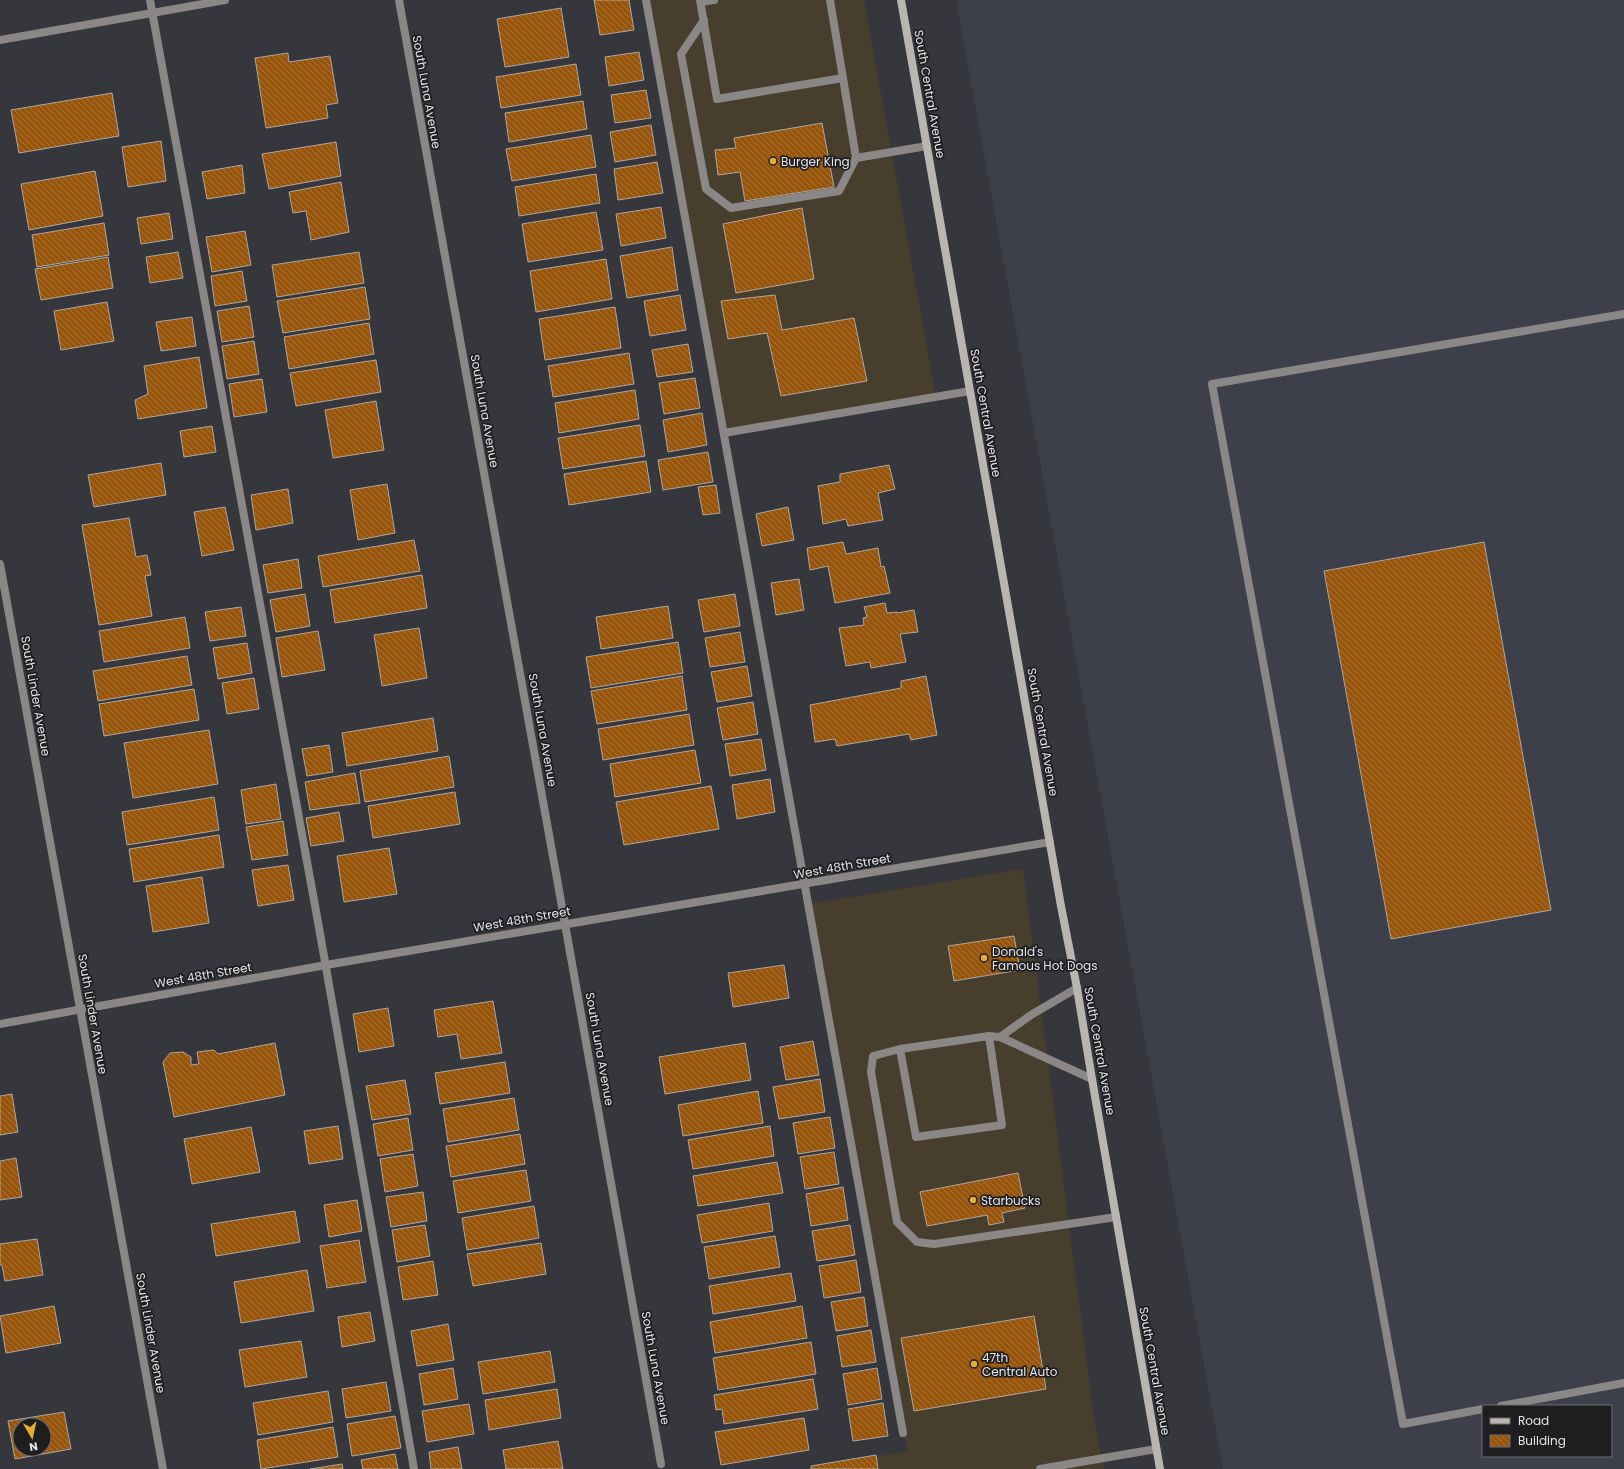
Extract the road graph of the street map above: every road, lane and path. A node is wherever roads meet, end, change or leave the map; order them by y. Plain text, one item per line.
1 (150, 0) edge
2 (225, 0) edge
3 (398, 0) edge
4 (646, 0) edge
5 (714, 0) edge
6 (830, 0) edge
7 (901, 0) edge
8 (701, 1) edge
9 (152, 13) junction
10 (704, 20) junction
11 (0, 40) edge
12 (843, 78) junction
13 (927, 146) junction
14 (856, 158) junction
15 (1624, 314) edge
16 (970, 391) junction
17 (724, 432) junction
18 (0, 564) edge
19 (1050, 842) junction
20 (805, 884) junction
21 (565, 924) junction
22 (326, 965) junction
23 (1077, 988) junction
24 (80, 1010) junction
25 (0, 1024) edge
26 (989, 1036) junction
27 (1000, 1037) junction
28 (900, 1049) junction
29 (1092, 1079) junction
30 (1116, 1217) junction
31 (1624, 1383) edge
32 (1506, 1405) edge
33 (1482, 1409) edge
34 (904, 1433) dead end
35 (1156, 1449) junction
36 (661, 1464) dead end
37 (1055, 1468) edge
38 (163, 1469) edge
39 (414, 1469) edge
40 (1040, 1469) edge
41 (1160, 1469) edge

1 - 9 street
2 - 9 street
3 - 21 street, South Luna Avenue
4 - 17 street
5 - 8 street
6 - 12 street
7 - 13 main road, South Central Avenue
8 - 10 street
9 - 11 street
9 - 22 street
10 - 12 street
10 - 14 street
12 - 14 street
13 - 14 street
13 - 16 main road, South Central Avenue
15 - 33 street
16 - 17 street
16 - 19 main road, South Central Avenue
17 - 20 street
18 - 24 street, South Linder Avenue
19 - 20 street, West 48th Street
19 - 23 main road, South Central Avenue
20 - 21 street, West 48th Street
20 - 34 street
21 - 22 street, West 48th Street
21 - 36 street, South Luna Avenue
22 - 24 street, West 48th Street
22 - 39 street
23 - 27 street
23 - 29 main road, South Central Avenue
24 - 25 street, West 48th Street
24 - 38 street, South Linder Avenue
26 - 27 street
26 - 28 street
26 - 28 street
27 - 29 street
28 - 30 street
29 - 30 main road, South Central Avenue
30 - 35 main road, South Central Avenue
31 - 32 street
35 - 37 street
35 - 41 main road, South Central Avenue
37 - 40 street

